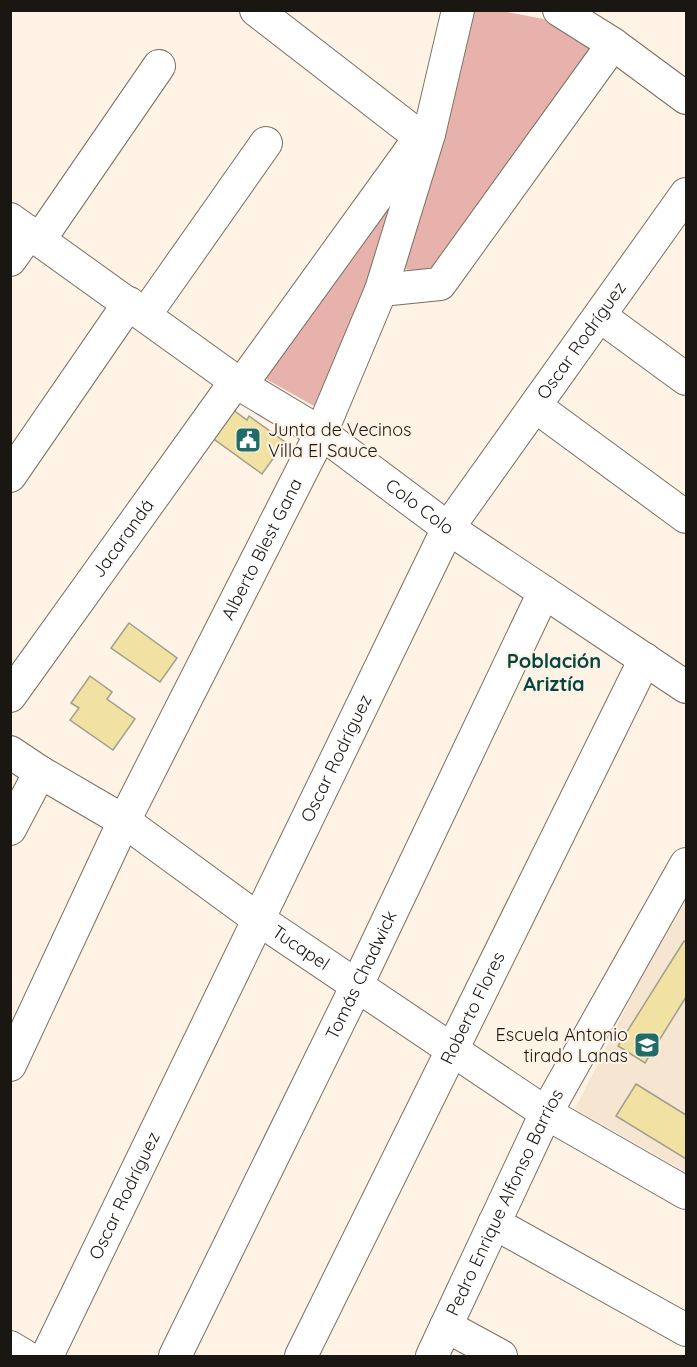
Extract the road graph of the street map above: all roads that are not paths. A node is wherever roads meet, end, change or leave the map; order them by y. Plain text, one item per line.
1 (256, 10) edge
2 (559, 10) edge
3 (452, 14) edge
4 (613, 44) junction
5 (159, 66) dead end
6 (687, 98) edge
7 (425, 136) junction
8 (266, 143) dead end
9 (687, 194) edge
10 (27, 230) edge
11 (676, 232) edge
12 (10, 260) edge
13 (381, 290) junction
14 (137, 309) junction
15 (600, 316) junction
16 (687, 379) edge
17 (238, 383) junction
18 (535, 406) junction
19 (321, 433) junction
20 (10, 477) edge
21 (687, 517) edge
22 (448, 528) junction
23 (544, 592) junction
24 (645, 659) junction
25 (687, 687) edge
26 (10, 696) edge
27 (10, 752) edge
28 (40, 772) junction
29 (124, 821) junction
30 (10, 829) edge
31 (687, 864) edge
32 (258, 919) junction
33 (357, 985) junction
34 (452, 1050) junction
35 (10, 1065) edge
36 (546, 1113) junction
37 (687, 1193) edge
38 (494, 1223) junction
39 (446, 1326) junction
40 (687, 1330) edge
41 (10, 1347) edge
42 (25, 1356) edge
43 (47, 1356) edge
44 (175, 1356) edge
45 (302, 1356) edge
46 (432, 1356) edge
47 (501, 1356) edge

1 - 7 street
2 - 4 street
3 - 7 street, Alberto Blest Gana
4 - 6 street
4 - 13 street
5 - 10 street
7 - 13 street, Alberto Blest Gana
7 - 17 street, Jacarandá
8 - 14 street
9 - 11 street, Oscar Rodríguez
10 - 12 street
10 - 14 street, Colo Colo
11 - 15 street, Oscar Rodríguez
13 - 19 street, Alberto Blest Gana
14 - 17 street, Colo Colo
14 - 20 street
15 - 16 street
15 - 18 street, Oscar Rodríguez
17 - 19 street, Colo Colo
17 - 26 street, Jacarandá
18 - 21 street
18 - 22 street, Oscar Rodríguez
19 - 22 street, Colo Colo
19 - 29 street, Alberto Blest Gana
22 - 23 street, Colo Colo
22 - 32 street, Oscar Rodríguez
23 - 24 street, Colo Colo
23 - 33 street, Tomás Chadwick
24 - 25 street, Colo Colo
24 - 34 street, Roberto Flores
27 - 28 street, Tucapel
28 - 29 street, Tucapel
28 - 30 street
29 - 32 street, Tucapel
29 - 35 street, Alberto Blest Gana
31 - 36 street, Pedro Enrique Alfonso Barrios
32 - 33 street, Tucapel
32 - 43 street, Oscar Rodríguez
33 - 34 street, Tucapel
33 - 44 street, Tomás Chadwick
34 - 36 street, Tucapel
34 - 45 street, Roberto Flores
36 - 37 street, Tucapel
36 - 38 street, Pedro Enrique Alfonso Barrios
38 - 39 street, Pedro Enrique Alfonso Barrios
38 - 40 street
39 - 46 street, Pedro Enrique Alfonso Barrios
39 - 47 street
41 - 42 street

